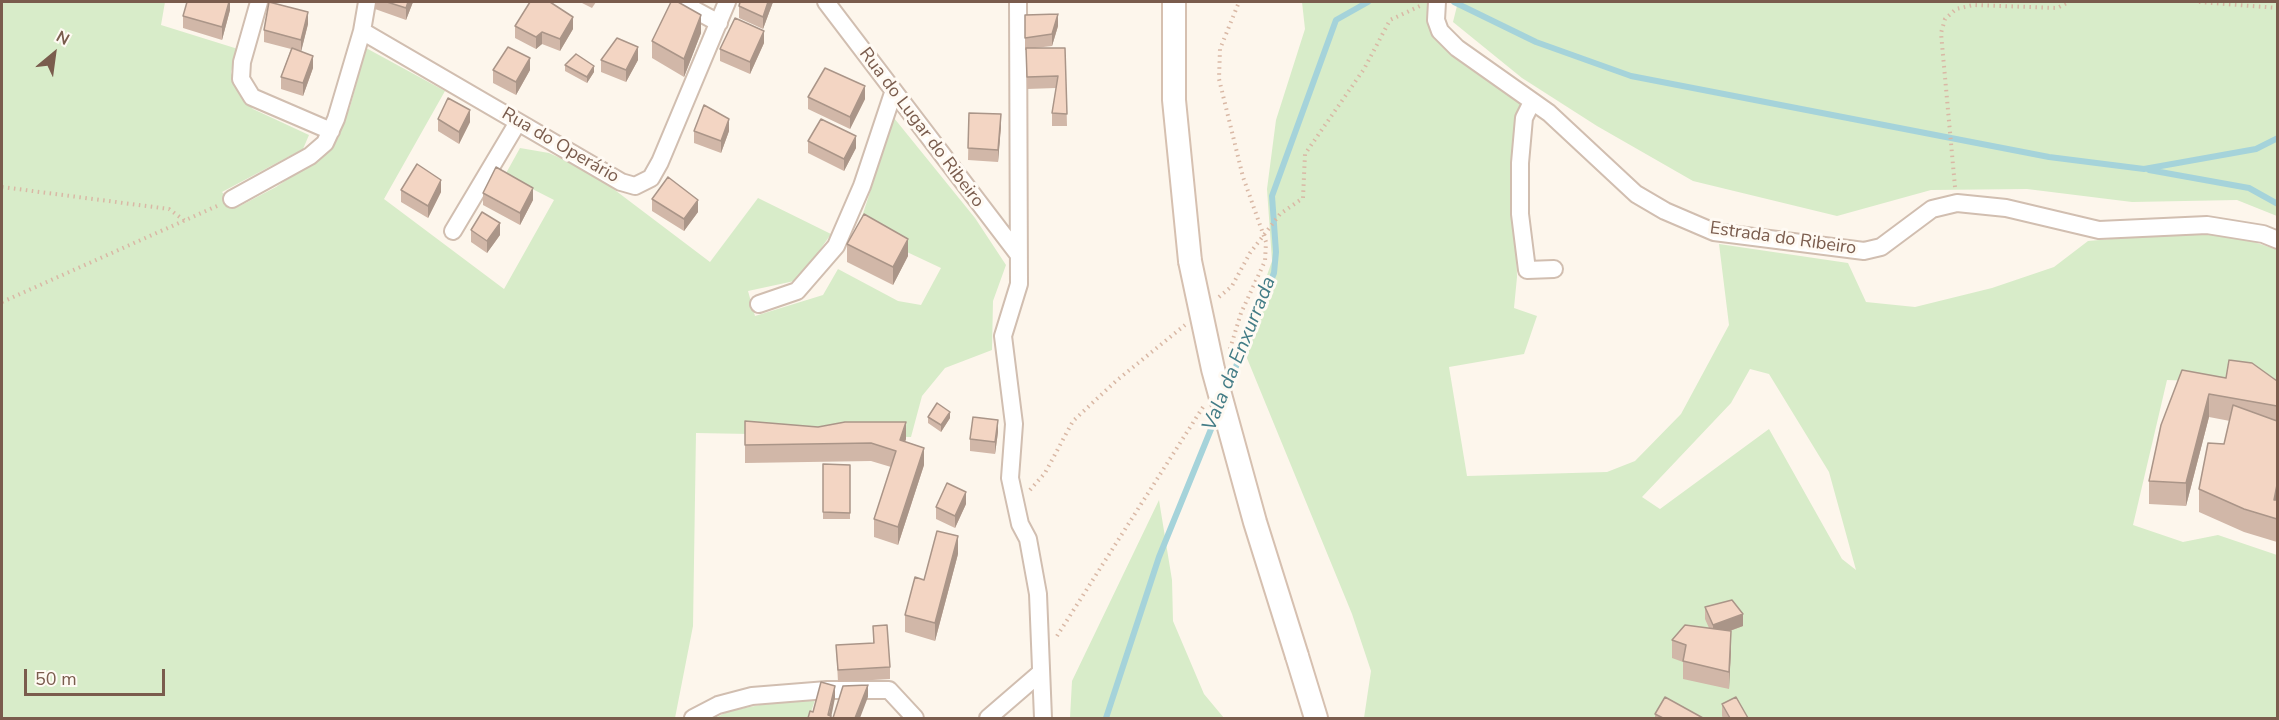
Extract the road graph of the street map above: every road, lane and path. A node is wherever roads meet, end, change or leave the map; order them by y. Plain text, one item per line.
1 (259, 2) edge
2 (368, 2) edge
3 (680, 2) edge
4 (727, 2) edge
5 (826, 2) edge
6 (1018, 2) edge
7 (1174, 2) edge
8 (1239, 2) edge
9 (1429, 2) edge
10 (1437, 2) edge
11 (2069, 2) edge
12 (2199, 2) edge
13 (2277, 8) edge
14 (719, 23) junction
15 (362, 31) junction
16 (893, 93) junction
17 (1532, 102) junction
18 (518, 122) junction
19 (331, 131) junction
20 (2, 187) edge
21 (232, 199) joint
22 (1957, 203) junction
23 (184, 220) junction
24 (453, 231) dead end
25 (1264, 233) junction
26 (2277, 240) edge
27 (1018, 254) junction
28 (1554, 269) dead end
29 (1214, 301) dead end
30 (2, 302) edge
31 (759, 304) dead end
32 (1188, 323) dead end
33 (1229, 354) dead end
34 (1205, 404) dead end
35 (1016, 507) junction
36 (1054, 641) dead end
37 (1039, 674) junction
38 (693, 718) edge
39 (915, 718) edge
40 (988, 718) edge
41 (1043, 718) edge
42 (1316, 718) edge

1 - 19 street
2 - 15 street
3 - 14 street
4 - 14 street, Rua do Operário
5 - 16 street, Rua do Lugar do Ribeiro
6 - 27 street
7 - 42 main road, bridge
8 - 25 path
9 - 25 path
10 - 17 street, Estrada do Ribeiro
11 - 22 path
12 - 13 path
14 - 18 street, Rua do Operário
15 - 18 street, Rua do Operário
15 - 19 street
16 - 27 street, Rua do Lugar do Ribeiro
16 - 31 street
17 - 22 street, Estrada do Ribeiro
17 - 28 street
18 - 24 street
19 - 21 street
20 - 23 path
21 - 23 path
22 - 26 street, Estrada do Ribeiro
23 - 30 path
25 - 29 path
25 - 33 path
27 - 35 street
32 - 35 path
34 - 36 path
35 - 37 street
37 - 40 street
37 - 41 street
38 - 39 street

